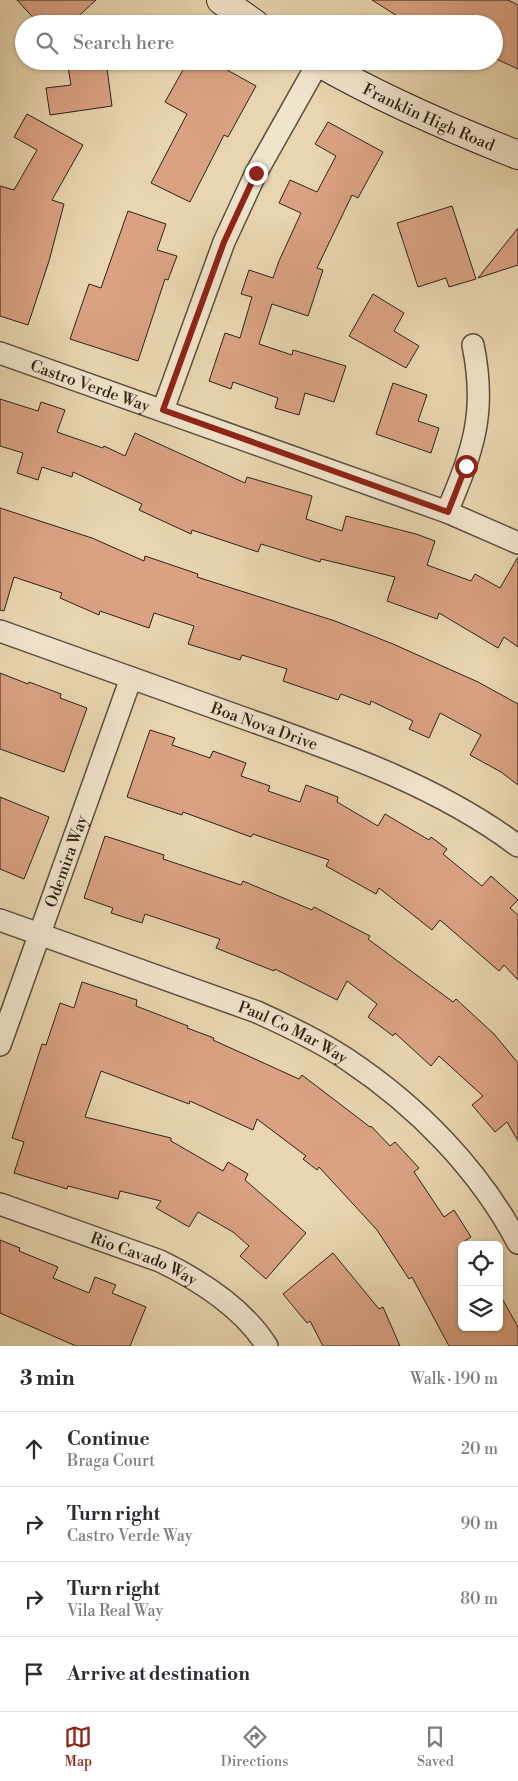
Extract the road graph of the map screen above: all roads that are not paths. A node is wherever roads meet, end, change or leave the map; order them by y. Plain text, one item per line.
1 (221, 0) edge
2 (243, 15) edge
3 (313, 70) edge
4 (332, 70) edge
5 (518, 155) edge
6 (473, 344) dead end
7 (0, 353) edge
8 (163, 410) junction
9 (448, 512) junction
10 (518, 543) edge
11 (0, 631) edge
12 (131, 678) junction
13 (518, 846) edge
14 (0, 920) edge
15 (40, 934) junction
16 (0, 1045) edge
17 (0, 1204) edge
18 (518, 1243) edge
19 (267, 1346) edge

1 - 2 street
3 - 8 street
4 - 5 street, Franklin High Road
6 - 9 street
7 - 8 street, Castro Verde Way
8 - 9 street, Castro Verde Way
9 - 10 street, Castro Verde Way
11 - 12 street, Boa Nova Drive
12 - 13 street, Boa Nova Drive
12 - 15 street, Odemira Way
14 - 15 street, Paul Co Mar Way
15 - 16 street, Odemira Way
15 - 18 street, Paul Co Mar Way
17 - 19 street, Rio Cavado Way

